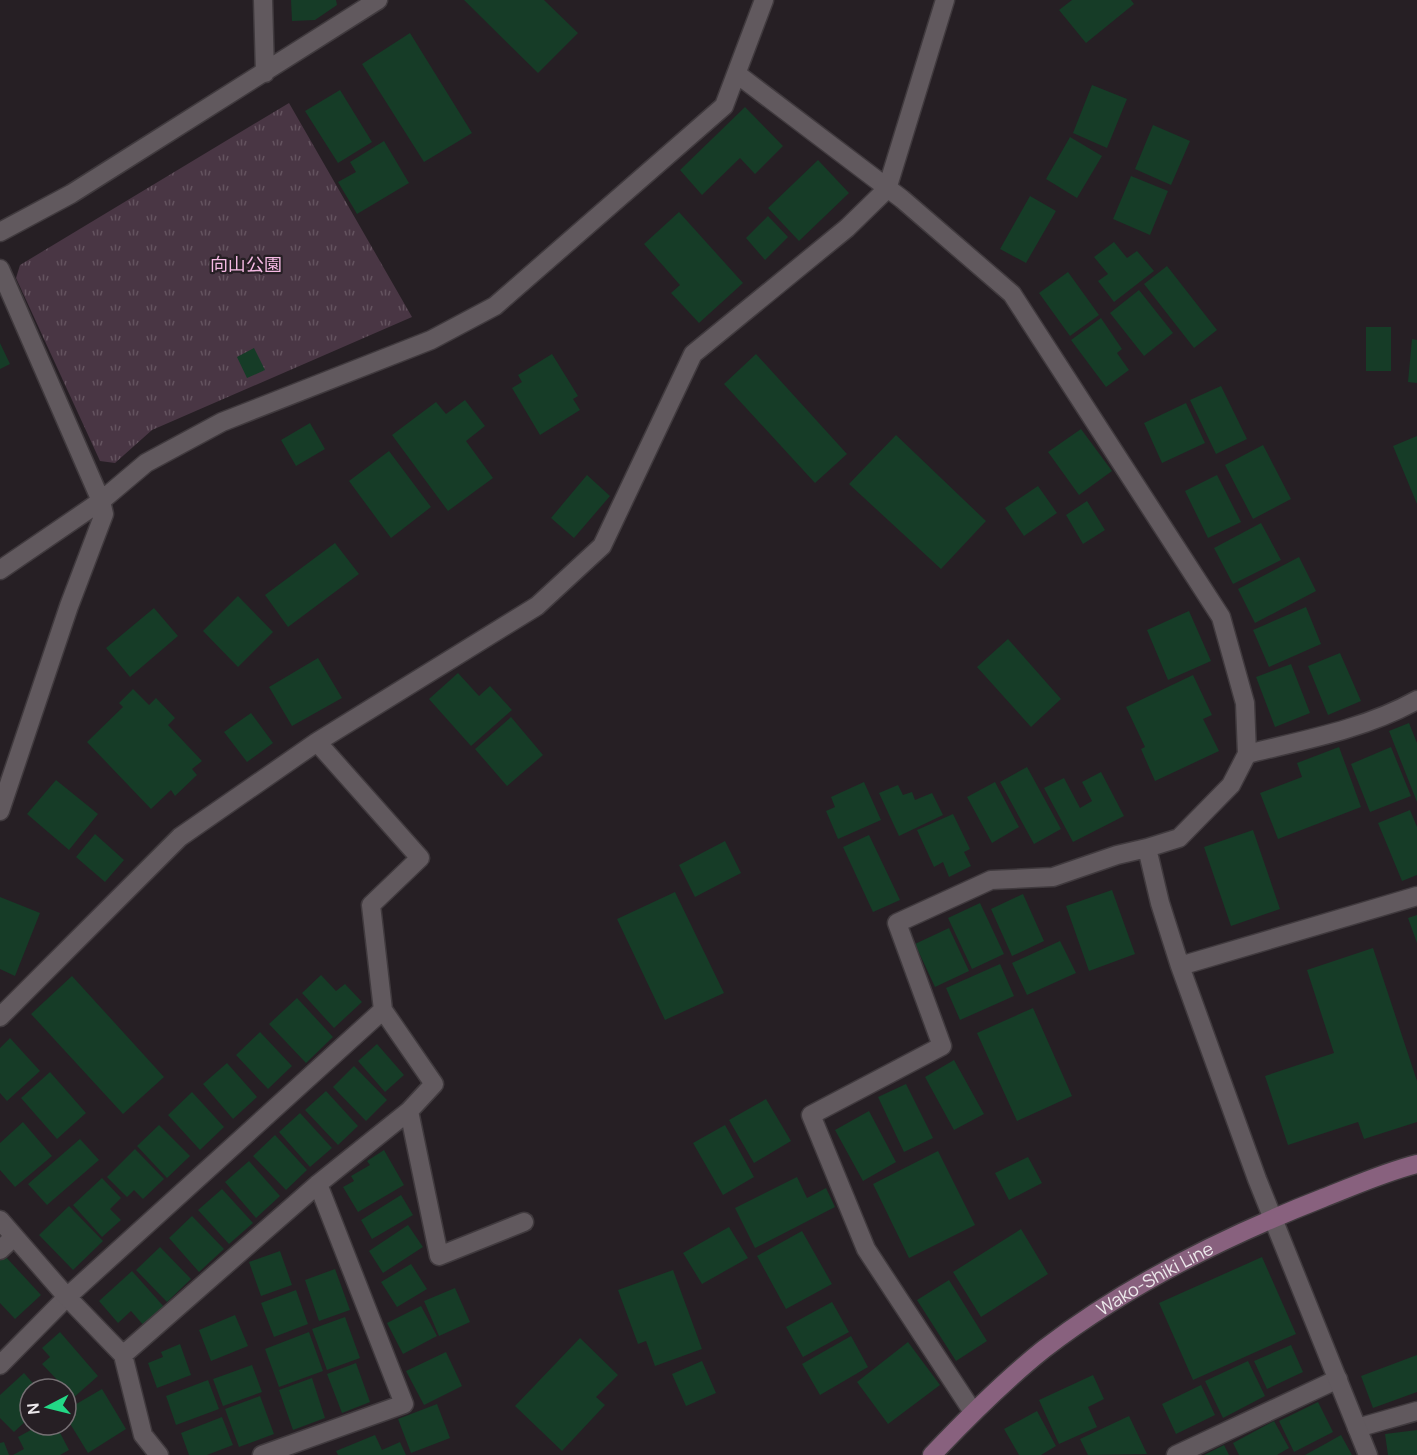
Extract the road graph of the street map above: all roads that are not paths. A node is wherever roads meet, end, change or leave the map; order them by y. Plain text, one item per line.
1 (263, 0) edge
2 (378, 0) edge
3 (764, 0) edge
4 (945, 0) edge
5 (266, 73) junction
6 (737, 74) junction
7 (887, 189) junction
8 (0, 232) edge
9 (0, 269) edge
10 (101, 501) junction
11 (0, 570) edge
12 (1417, 700) edge
13 (317, 742) junction
14 (1247, 754) junction
15 (0, 811) edge
16 (1147, 848) junction
17 (1417, 896) edge
18 (1180, 966) junction
19 (383, 1010) junction
20 (0, 1017) edge
21 (409, 1111) junction
22 (1417, 1164) edge
23 (318, 1184) junction
24 (0, 1220) edge
25 (1271, 1220) junction
26 (524, 1222) dead end
27 (14, 1237) junction
28 (0, 1250) edge
29 (67, 1297) junction
30 (123, 1355) junction
31 (0, 1365) edge
32 (1338, 1379) junction
33 (1417, 1411) edge
34 (973, 1412) junction
35 (1357, 1428) junction
36 (159, 1455) edge
37 (262, 1455) edge
38 (932, 1455) edge
39 (1176, 1455) edge
40 (1368, 1455) edge

1 - 5 street
2 - 5 street
3 - 6 street
4 - 7 street
5 - 8 street
6 - 7 street
6 - 10 street
7 - 13 street
7 - 14 street
9 - 10 street
10 - 11 street
10 - 15 street
12 - 14 street
13 - 19 street
13 - 20 street
14 - 16 street
16 - 18 street
16 - 34 street
17 - 18 street
18 - 25 street
19 - 21 street
19 - 29 street
21 - 23 street
21 - 26 street
22 - 25 main road, Wako-Shiki Line
23 - 30 street
23 - 37 street
24 - 27 street
25 - 32 street
25 - 34 main road, Wako-Shiki Line
27 - 28 street
27 - 29 street
29 - 30 street
29 - 31 street
30 - 36 street
32 - 35 street
32 - 39 street
33 - 35 street
34 - 38 main road, Wako-Shiki Line
35 - 40 street

